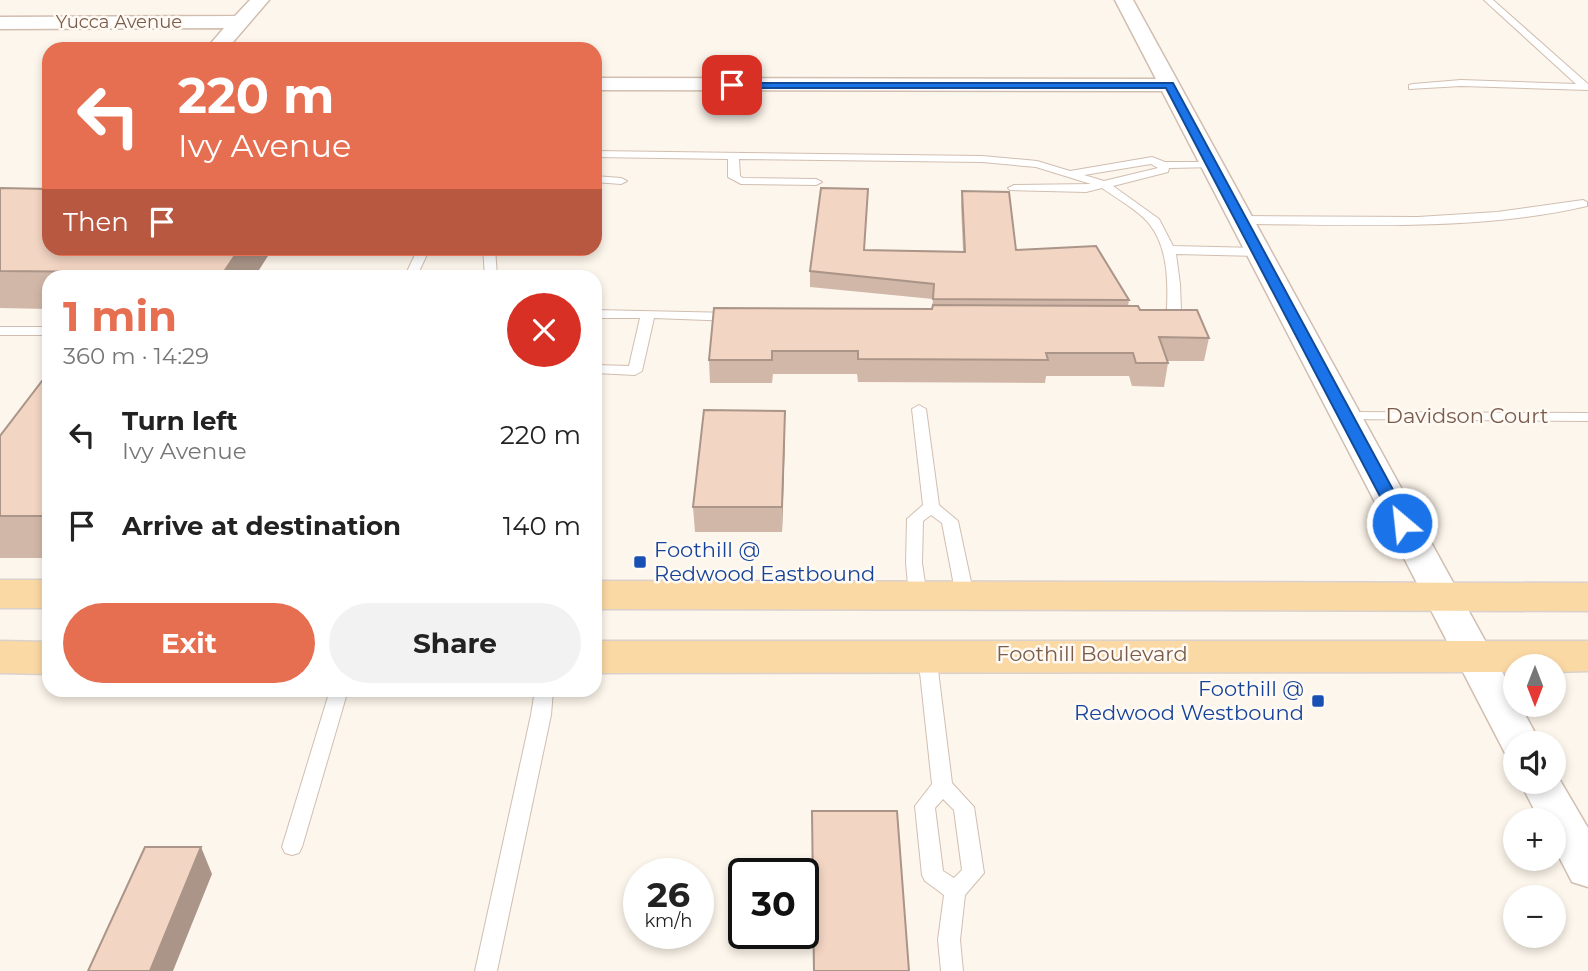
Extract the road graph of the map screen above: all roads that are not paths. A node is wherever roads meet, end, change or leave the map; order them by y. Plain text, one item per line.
1 (11, 0) edge
2 (260, 0) edge
3 (1124, 0) edge
4 (1488, 0) edge
5 (0, 9) edge
6 (239, 22) junction
7 (0, 23) edge
8 (222, 42) edge
9 (602, 85) edge
10 (1170, 85) junction
11 (1413, 87) dead end
12 (1587, 88) edge
13 (602, 154) edge
14 (733, 154) junction
15 (1109, 165) junction
16 (1163, 165) junction
17 (1212, 165) junction
18 (1069, 174) junction
19 (1130, 177) junction
20 (602, 180) edge
21 (621, 181) dead end
22 (816, 182) dead end
23 (1105, 185) junction
24 (1014, 188) dead end
25 (1583, 204) dead end
26 (1241, 220) junction
27 (1169, 250) junction
28 (1258, 252) junction
29 (602, 314) edge
30 (648, 314) junction
31 (745, 318) edge
32 (1145, 322) edge
33 (0, 331) edge
34 (42, 331) edge
35 (602, 369) edge
36 (919, 409) dead end
37 (1346, 416) junction
38 (1588, 417) edge
39 (932, 508) junction
40 (0, 594) edge
41 (42, 594) edge
42 (602, 595) edge
43 (918, 596) junction
44 (965, 596) junction
45 (1442, 596) junction
46 (1588, 597) edge
47 (927, 654) junction
48 (1473, 655) junction
49 (1588, 656) edge
50 (0, 657) edge
51 (602, 657) edge
52 (42, 658) edge
53 (337, 697) edge
54 (543, 697) edge
55 (1514, 731) edge
56 (942, 786) junction
57 (1547, 794) edge
58 (292, 847) dead end
59 (1588, 869) edge
60 (955, 891) junction
61 (486, 971) edge
62 (952, 971) edge

1 - 5 street
2 - 6 street
3 - 10 street
4 - 12 lane
6 - 7 street, Yucca Avenue
6 - 8 street
9 - 10 street
10 - 17 street
11 - 12 lane
13 - 14 lane
14 - 18 lane
14 - 22 lane
15 - 16 lane
15 - 18 lane
15 - 19 lane
16 - 17 lane
16 - 19 lane
17 - 26 street
18 - 23 lane
19 - 23 lane
20 - 21 lane
23 - 24 lane
23 - 27 lane
25 - 26 lane
26 - 28 street
27 - 28 lane
27 - 32 lane
28 - 37 street
29 - 30 lane
30 - 31 lane
30 - 35 lane
33 - 34 lane
36 - 39 lane
37 - 38 lane, Davidson Court
37 - 45 street
39 - 43 lane
39 - 44 lane
40 - 41 main road
42 - 43 main road
43 - 44 main road
44 - 45 main road
45 - 46 main road
45 - 48 street
47 - 48 main road, Foothill Boulevard
47 - 51 main road, Foothill Boulevard
47 - 56 lane
48 - 49 main road, Foothill Boulevard
48 - 55 street
50 - 52 main road
53 - 58 lane
54 - 61 lane
56 - 60 lane
56 - 60 lane
57 - 59 street
60 - 62 lane

